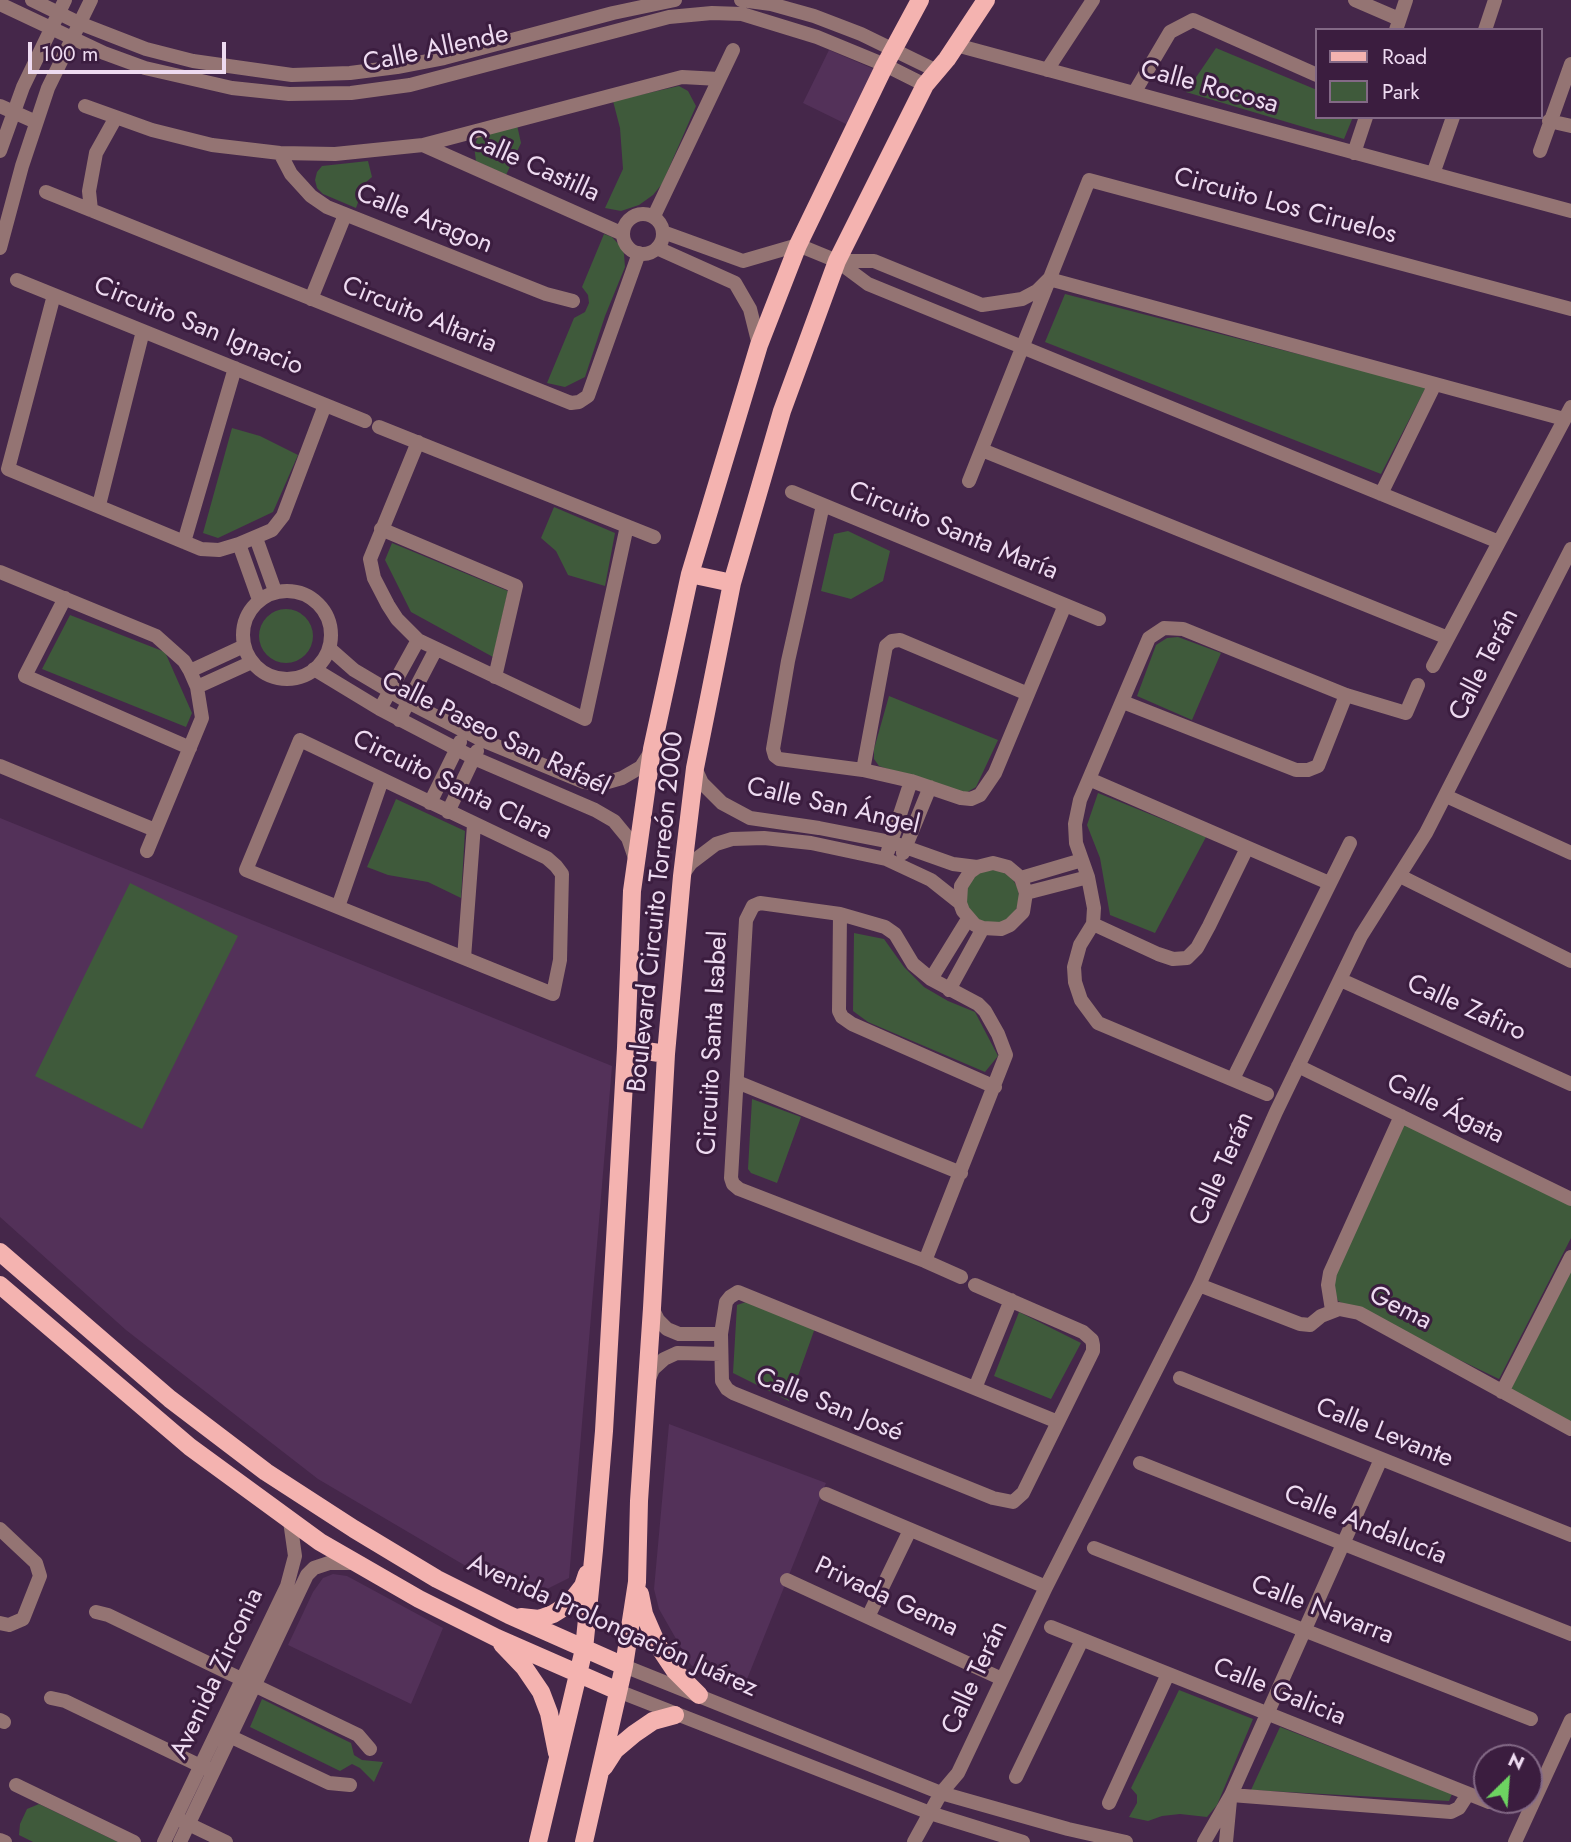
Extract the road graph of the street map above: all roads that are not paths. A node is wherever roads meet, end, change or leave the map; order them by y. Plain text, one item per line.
1 (32, 0) edge
2 (90, 0) edge
3 (675, 0) edge
4 (741, 0) edge
5 (920, 0) edge
6 (986, 0) edge
7 (1093, 0) edge
8 (1355, 0) edge
9 (1406, 0) edge
10 (1496, 0) edge
11 (647, 3) edge
12 (0, 4) edge
13 (611, 6) edge
14 (62, 7) edge
15 (79, 23) junction
16 (1398, 25) edge
17 (50, 28) junction
18 (1486, 28) edge
19 (70, 38) junction
20 (956, 45) junction
21 (733, 50) dead end
22 (890, 57) junction
23 (1571, 65) edge
24 (1047, 70) junction
25 (1316, 75) edge
26 (931, 78) junction
27 (719, 79) junction
28 (1135, 93) junction
29 (85, 106) dead end
30 (5, 116) edge
31 (115, 118) junction
32 (1365, 119) edge
33 (1452, 119) edge
34 (1549, 121) junction
35 (1571, 126) edge
36 (34, 129) junction
37 (423, 145) junction
38 (1540, 150) dead end
39 (0, 151) edge
40 (280, 153) junction
41 (1354, 153) junction
42 (1433, 174) junction
43 (46, 192) dead end
44 (91, 210) junction
45 (1571, 211) edge
46 (345, 215) junction
47 (654, 216) junction
48 (663, 232) junction
49 (623, 234) junction
50 (798, 245) junction
51 (698, 246) junction
52 (0, 248) edge
53 (657, 248) junction
54 (639, 253) junction
55 (743, 261) junction
56 (837, 261) junction
57 (692, 262) junction
58 (1049, 279) junction
59 (17, 280) dead end
60 (735, 283) junction
61 (54, 295) junction
62 (311, 299) junction
63 (573, 301) dead end
64 (982, 305) junction
65 (1571, 309) edge
66 (973, 327) junction
67 (143, 331) junction
68 (759, 345) junction
69 (1022, 347) junction
70 (235, 369) junction
71 (1435, 384) junction
72 (325, 405) junction
73 (1568, 413) edge
74 (418, 442) junction
75 (982, 450) junction
76 (970, 481) dead end
77 (792, 492) dead end
78 (1381, 494) junction
79 (99, 505) junction
80 (823, 505) junction
81 (627, 526) junction
82 (381, 529) junction
83 (654, 537) dead end
84 (257, 538) junction
85 (184, 542) junction
86 (1499, 542) junction
87 (239, 544) junction
88 (1571, 549) edge
89 (0, 572) edge
90 (690, 574) junction
91 (732, 583) junction
92 (275, 592) junction
93 (65, 598) junction
94 (259, 600) junction
95 (1065, 605) junction
96 (1098, 619) dead end
97 (1448, 638) junction
98 (418, 640) junction
99 (244, 646) junction
100 (329, 648) junction
101 (436, 649) junction
102 (252, 662) junction
103 (1433, 666) dead end
104 (314, 669) junction
105 (190, 671) junction
106 (495, 677) junction
107 (1418, 685) dead end
108 (197, 687) junction
109 (390, 691) junction
110 (1028, 694) junction
111 (1346, 695) junction
112 (408, 702) junction
113 (1123, 702) junction
114 (380, 709) junction
115 (399, 720) junction
116 (465, 732) junction
117 (482, 740) junction
118 (190, 748) junction
119 (457, 749) junction
120 (652, 749) junction
121 (474, 758) junction
122 (0, 766) edge
123 (695, 768) junction
124 (863, 770) junction
125 (1089, 779) junction
126 (382, 780) junction
127 (911, 781) junction
128 (930, 787) junction
129 (1446, 796) junction
130 (430, 803) junction
131 (448, 812) junction
132 (474, 825) junction
133 (155, 830) junction
134 (891, 842) junction
135 (1350, 843) dead end
136 (906, 846) junction
137 (1247, 848) junction
138 (147, 851) dead end
139 (1571, 853) edge
140 (1082, 860) junction
141 (636, 861) junction
142 (892, 861) junction
143 (977, 867) junction
144 (682, 876) junction
145 (1400, 876) junction
146 (1088, 877) junction
147 (1021, 878) junction
148 (1329, 883) junction
149 (1026, 893) junction
150 (960, 903) junction
151 (338, 907) junction
152 (841, 914) junction
153 (968, 919) junction
154 (1093, 924) junction
155 (983, 928) junction
156 (464, 958) junction
157 (1571, 961) edge
158 (931, 979) junction
159 (1340, 980) junction
160 (949, 990) junction
161 (625, 1048) junction
162 (666, 1054) junction
163 (1298, 1066) junction
164 (1233, 1079) junction
165 (737, 1082) junction
166 (1571, 1084) edge
167 (995, 1087) junction
168 (1267, 1094) dead end
169 (1401, 1116) junction
170 (961, 1173) junction
171 (1571, 1199) edge
172 (0, 1252) edge
173 (1571, 1257) edge
174 (925, 1261) junction
175 (961, 1277) dead end
176 (0, 1285) edge
177 (975, 1285) dead end
178 (1199, 1285) junction
179 (1011, 1300) junction
180 (653, 1308) junction
181 (1332, 1310) junction
182 (69, 1311) junction
183 (51, 1329) junction
184 (721, 1334) junction
185 (721, 1354) junction
186 (1180, 1378) dead end
187 (648, 1382) junction
188 (975, 1388) junction
189 (1502, 1392) junction
190 (1058, 1422) junction
191 (1571, 1429) edge
192 (1381, 1459) junction
193 (1140, 1463) dead end
194 (826, 1494) dead end
195 (290, 1521) junction
196 (0, 1529) edge
197 (910, 1530) junction
198 (1571, 1535) edge
199 (1344, 1544) junction
200 (1094, 1548) dead end
201 (594, 1550) junction
202 (355, 1563) junction
203 (787, 1580) dead end
204 (637, 1582) junction
205 (1046, 1587) junction
206 (96, 1612) dead end
207 (509, 1615) junction
208 (868, 1617) junction
209 (0, 1623) edge
210 (1051, 1627) dead end
211 (1305, 1630) junction
212 (1571, 1634) edge
213 (497, 1639) junction
214 (1082, 1640) junction
215 (584, 1649) junction
216 (624, 1666) junction
217 (579, 1674) junction
218 (1168, 1675) junction
219 (1002, 1679) junction
220 (248, 1682) junction
221 (618, 1691) junction
222 (699, 1695) junction
223 (51, 1698) dead end
224 (675, 1714) junction
225 (1267, 1715) junction
226 (1531, 1719) dead end
227 (1571, 1720) edge
228 (224, 1733) junction
229 (370, 1749) dead end
230 (558, 1757) junction
231 (207, 1769) junction
232 (598, 1776) junction
233 (1016, 1777) dead end
234 (16, 1785) dead end
235 (350, 1785) dead end
236 (941, 1793) junction
237 (1468, 1794) junction
238 (1231, 1795) junction
239 (1473, 1796) edge
240 (1110, 1803) dead end
241 (930, 1814) junction
242 (182, 1821) junction
243 (0, 1840) edge
244 (5, 1842) edge
245 (135, 1842) edge
246 (164, 1842) edge
247 (180, 1842) edge
248 (226, 1842) edge
249 (538, 1842) edge
250 (584, 1842) edge
251 (914, 1842) edge
252 (1023, 1842) edge
253 (1126, 1842) edge
254 (1204, 1842) edge
255 (1226, 1842) edge
256 (1515, 1842) edge

1 - 14 street, Calle Allende
2 - 15 street
3 - 11 street, Calle Allende
4 - 22 street
5 - 22 main road, Boulevard Circuito Torreón 2000
6 - 20 main road, Boulevard Circuito Torreón 2000
7 - 24 street
8 - 16 street
9 - 16 street
10 - 18 street
11 - 13 street, Calle Allende
12 - 17 street, Calle Allende
13 - 15 street, Calle Allende
14 - 15 street, Calle Allende
14 - 17 street
15 - 19 street
17 - 19 street, Calle Allende
17 - 30 street
19 - 22 street, Calle Allende
19 - 36 street
20 - 24 street, Calle Rocosa
20 - 26 main road, Boulevard Circuito Torreón 2000
21 - 27 street
22 - 26 street
22 - 50 main road, Boulevard Circuito Torreón 2000
23 - 34 street
24 - 28 street, Calle Rocosa
25 - 28 street
26 - 56 main road, Boulevard Circuito Torreón 2000
27 - 37 street
27 - 47 street
28 - 41 street, Calle Rocosa
29 - 31 street
30 - 36 street
30 - 39 street
31 - 40 street
31 - 44 street
32 - 41 street
33 - 42 street
34 - 35 street
34 - 38 street
36 - 52 street
37 - 40 street
37 - 49 street, Calle Castilla
40 - 46 street, Calle Aragon
41 - 42 street, Calle Rocosa
42 - 45 street, Calle Rocosa
43 - 44 street, Circuito Altaria
44 - 62 street, Circuito Altaria
46 - 62 street
46 - 63 street, Calle Aragon
47 - 48 street
47 - 49 street
48 - 51 street
48 - 53 street
49 - 54 street
50 - 55 street
50 - 56 street
50 - 68 main road, Boulevard Circuito Torreón 2000
51 - 55 street
51 - 57 street
53 - 54 street
53 - 57 street
54 - 62 street, Circuito Altaria
55 - 60 street
56 - 64 street
56 - 66 street
56 - 91 main road, Boulevard Circuito Torreón 2000
57 - 60 street
58 - 64 street
58 - 65 street, Circuito Los Ciruelos
58 - 69 street, Circuito Los Ciruelos
58 - 71 street
59 - 61 street, Circuito San Ignacio
60 - 68 street
61 - 67 street, Circuito San Ignacio
61 - 79 street, Circuito San Ignacio
64 - 66 street
66 - 69 street
67 - 70 street, Circuito San Ignacio
67 - 79 street
68 - 90 main road, Boulevard Circuito Torreón 2000
69 - 75 street, Circuito Los Ciruelos
69 - 78 street
70 - 72 street, Circuito San Ignacio
70 - 85 street
71 - 73 street
71 - 78 street
72 - 74 street, Circuito San Ignacio
72 - 84 street, Circuito San Ignacio
73 - 86 street
74 - 81 street, Circuito San Ignacio
74 - 82 street
75 - 76 street, Circuito Los Ciruelos
75 - 97 street
77 - 80 street, Circuito Santa María
78 - 86 street
79 - 85 street, Circuito San Ignacio
80 - 95 street, Circuito Santa María
80 - 124 street, Circuito Santa María
81 - 83 street, Circuito San Ignacio
81 - 106 street
82 - 98 street
82 - 106 street
84 - 87 street, Circuito San Ignacio
84 - 92 street
85 - 87 street, Circuito San Ignacio
86 - 97 street
87 - 94 street
88 - 129 street, Calle Terán
89 - 93 street
90 - 91 main road
90 - 120 main road, Boulevard Circuito Torreón 2000
91 - 123 main road, Boulevard Circuito Torreón 2000
92 - 94 street
92 - 100 street
93 - 105 street
93 - 118 street
94 - 99 street
95 - 96 street, Circuito Santa María
95 - 110 street, Circuito Santa María
97 - 103 street
98 - 101 street
98 - 109 street
99 - 102 street
99 - 105 street
100 - 104 street
100 - 109 street, Calle Paseo San Rafaél
101 - 106 street
101 - 112 street
102 - 104 street
102 - 108 street
104 - 114 street, Calle Paseo San Rafaél
105 - 108 street
107 - 111 street
108 - 118 street
109 - 112 street, Calle Paseo San Rafaél
109 - 114 street
110 - 124 street
110 - 128 street, Circuito Santa María
111 - 113 street
111 - 113 street
112 - 115 street
112 - 116 street, Calle Paseo San Rafaél
113 - 125 street
114 - 115 street, Calle Paseo San Rafaél
115 - 119 street, Calle Paseo San Rafaél
116 - 117 street, Calle Paseo San Rafaél
116 - 119 street
117 - 120 street, Calle Paseo San Rafaél
117 - 121 street
118 - 133 street
119 - 121 street, Calle Paseo San Rafaél
119 - 130 street
120 - 141 main road, Boulevard Circuito Torreón 2000
121 - 131 street
121 - 141 street, Calle Paseo San Rafaél
122 - 133 street
123 - 134 street, Calle San Ángel
123 - 144 main road, Boulevard Circuito Torreón 2000
124 - 127 street, Circuito Santa María
125 - 137 street
125 - 140 street
126 - 130 street, Circuito Santa Clara
126 - 151 street
126 - 151 street, Circuito Santa Clara
127 - 128 street, Circuito Santa María
127 - 134 street
128 - 136 street
129 - 139 street
129 - 145 street, Calle Terán
130 - 131 street, Circuito Santa Clara
131 - 132 street, Circuito Santa Clara
132 - 156 street
132 - 156 street, Circuito Santa Clara
133 - 138 street
134 - 136 street, Calle San Ángel
134 - 142 street
135 - 148 street
136 - 142 street
136 - 143 street, Calle San Ángel
137 - 148 street
137 - 154 street
140 - 146 street
140 - 147 street
141 - 161 main road, Boulevard Circuito Torreón 2000
142 - 144 street, Calle San Ángel
142 - 150 street, Calle San Ángel
143 - 147 street
143 - 150 street
144 - 162 main road, Boulevard Circuito Torreón 2000
145 - 157 street
145 - 159 street, Calle Terán
146 - 149 street
146 - 154 street
147 - 149 street
148 - 164 street
149 - 155 street
150 - 153 street
151 - 156 street, Circuito Santa Clara
152 - 158 street, Circuito Santa Isabel
152 - 165 street, Circuito Santa Isabel
152 - 167 street
153 - 155 street
153 - 158 street
154 - 164 street
155 - 160 street
158 - 160 street, Circuito Santa Isabel
159 - 163 street, Calle Terán
159 - 166 street, Calle Zafiro
160 - 167 street, Circuito Santa Isabel
161 - 162 main road
161 - 201 main road, Boulevard Circuito Torreón 2000
162 - 180 main road, Boulevard Circuito Torreón 2000
163 - 169 street, Calle Ágata
163 - 178 street, Calle Terán
164 - 168 street
165 - 170 street
165 - 174 street, Circuito Santa Isabel
167 - 170 street, Circuito Santa Isabel
169 - 171 street, Calle Ágata
169 - 181 street
170 - 174 street, Circuito Santa Isabel
172 - 182 main road, Avenida Prolongación Juárez
173 - 189 street
174 - 175 street, Circuito Santa Isabel
176 - 183 main road, Avenida Prolongación Juárez
177 - 179 street
178 - 181 street, Gema
178 - 205 street, Calle Terán
179 - 188 street
179 - 190 street, Calle San José
180 - 184 street
180 - 187 main road, Boulevard Circuito Torreón 2000
181 - 189 street, Gema
182 - 183 main road
182 - 207 main road, Avenida Prolongación Juárez
183 - 195 main road, Avenida Prolongación Juárez
184 - 185 street, Calle San José
184 - 188 street, Calle San José
185 - 187 street
185 - 190 street, Calle San José
186 - 192 street, Calle Levante
187 - 204 main road, Boulevard Circuito Torreón 2000
188 - 190 street, Calle San José
189 - 191 street, Gema
192 - 198 street, Calle Levante
192 - 199 street
193 - 199 street, Calle Andalucía
194 - 197 street
195 - 202 main road, Avenida Prolongación Juárez
195 - 220 street, Avenida Zirconia
196 - 209 street
197 - 205 street
197 - 208 street
199 - 211 street
199 - 212 street, Calle Andalucía
200 - 211 street, Calle Navarra
201 - 207 main road
201 - 215 main road, Boulevard Circuito Torreón 2000
202 - 213 main road, Avenida Prolongación Juárez
202 - 220 street, Avenida Zirconia
203 - 208 street, Privada Gema
204 - 216 main road, Boulevard Circuito Torreón 2000
204 - 222 main road
205 - 219 street, Calle Terán
206 - 220 street
207 - 215 main road, Avenida Prolongación Juárez
208 - 219 street, Privada Gema
210 - 214 street, Calle Galicia
211 - 225 street
211 - 226 street, Calle Navarra
213 - 217 main road, Avenida Prolongación Juárez
213 - 230 main road
214 - 218 street, Calle Galicia
214 - 233 street
215 - 216 main road, Avenida Prolongación Juárez
215 - 217 main road, Boulevard Circuito Torreón 2000
216 - 221 main road, Boulevard Circuito Torreón 2000
216 - 222 street, Avenida Prolongación Juárez
217 - 221 main road, Avenida Prolongación Juárez
217 - 230 main road, Boulevard Circuito Torreón 2000
218 - 225 street, Calle Galicia
218 - 240 street
219 - 236 street, Calle Terán
220 - 228 street, Avenida Zirconia
220 - 229 street
221 - 224 street, Avenida Prolongación Juárez
221 - 232 main road, Boulevard Circuito Torreón 2000
222 - 236 street, Avenida Prolongación Juárez
223 - 231 street
224 - 232 main road
224 - 241 street, Avenida Prolongación Juárez
225 - 237 street, Calle Galicia
225 - 238 street
227 - 256 street
228 - 231 street, Avenida Zirconia
228 - 235 street
230 - 249 main road, Boulevard Circuito Torreón 2000
231 - 242 street, Avenida Zirconia
232 - 250 main road, Boulevard Circuito Torreón 2000
234 - 245 street
236 - 241 street, Calle Terán
236 - 253 street, Avenida Prolongación Juárez
237 - 238 street
237 - 239 street, Calle Galicia
238 - 254 street
238 - 255 street
241 - 251 street, Calle Terán
241 - 252 street, Avenida Prolongación Juárez
242 - 246 street, Avenida Zirconia
242 - 247 street, Avenida Zirconia
242 - 248 street
243 - 244 street

